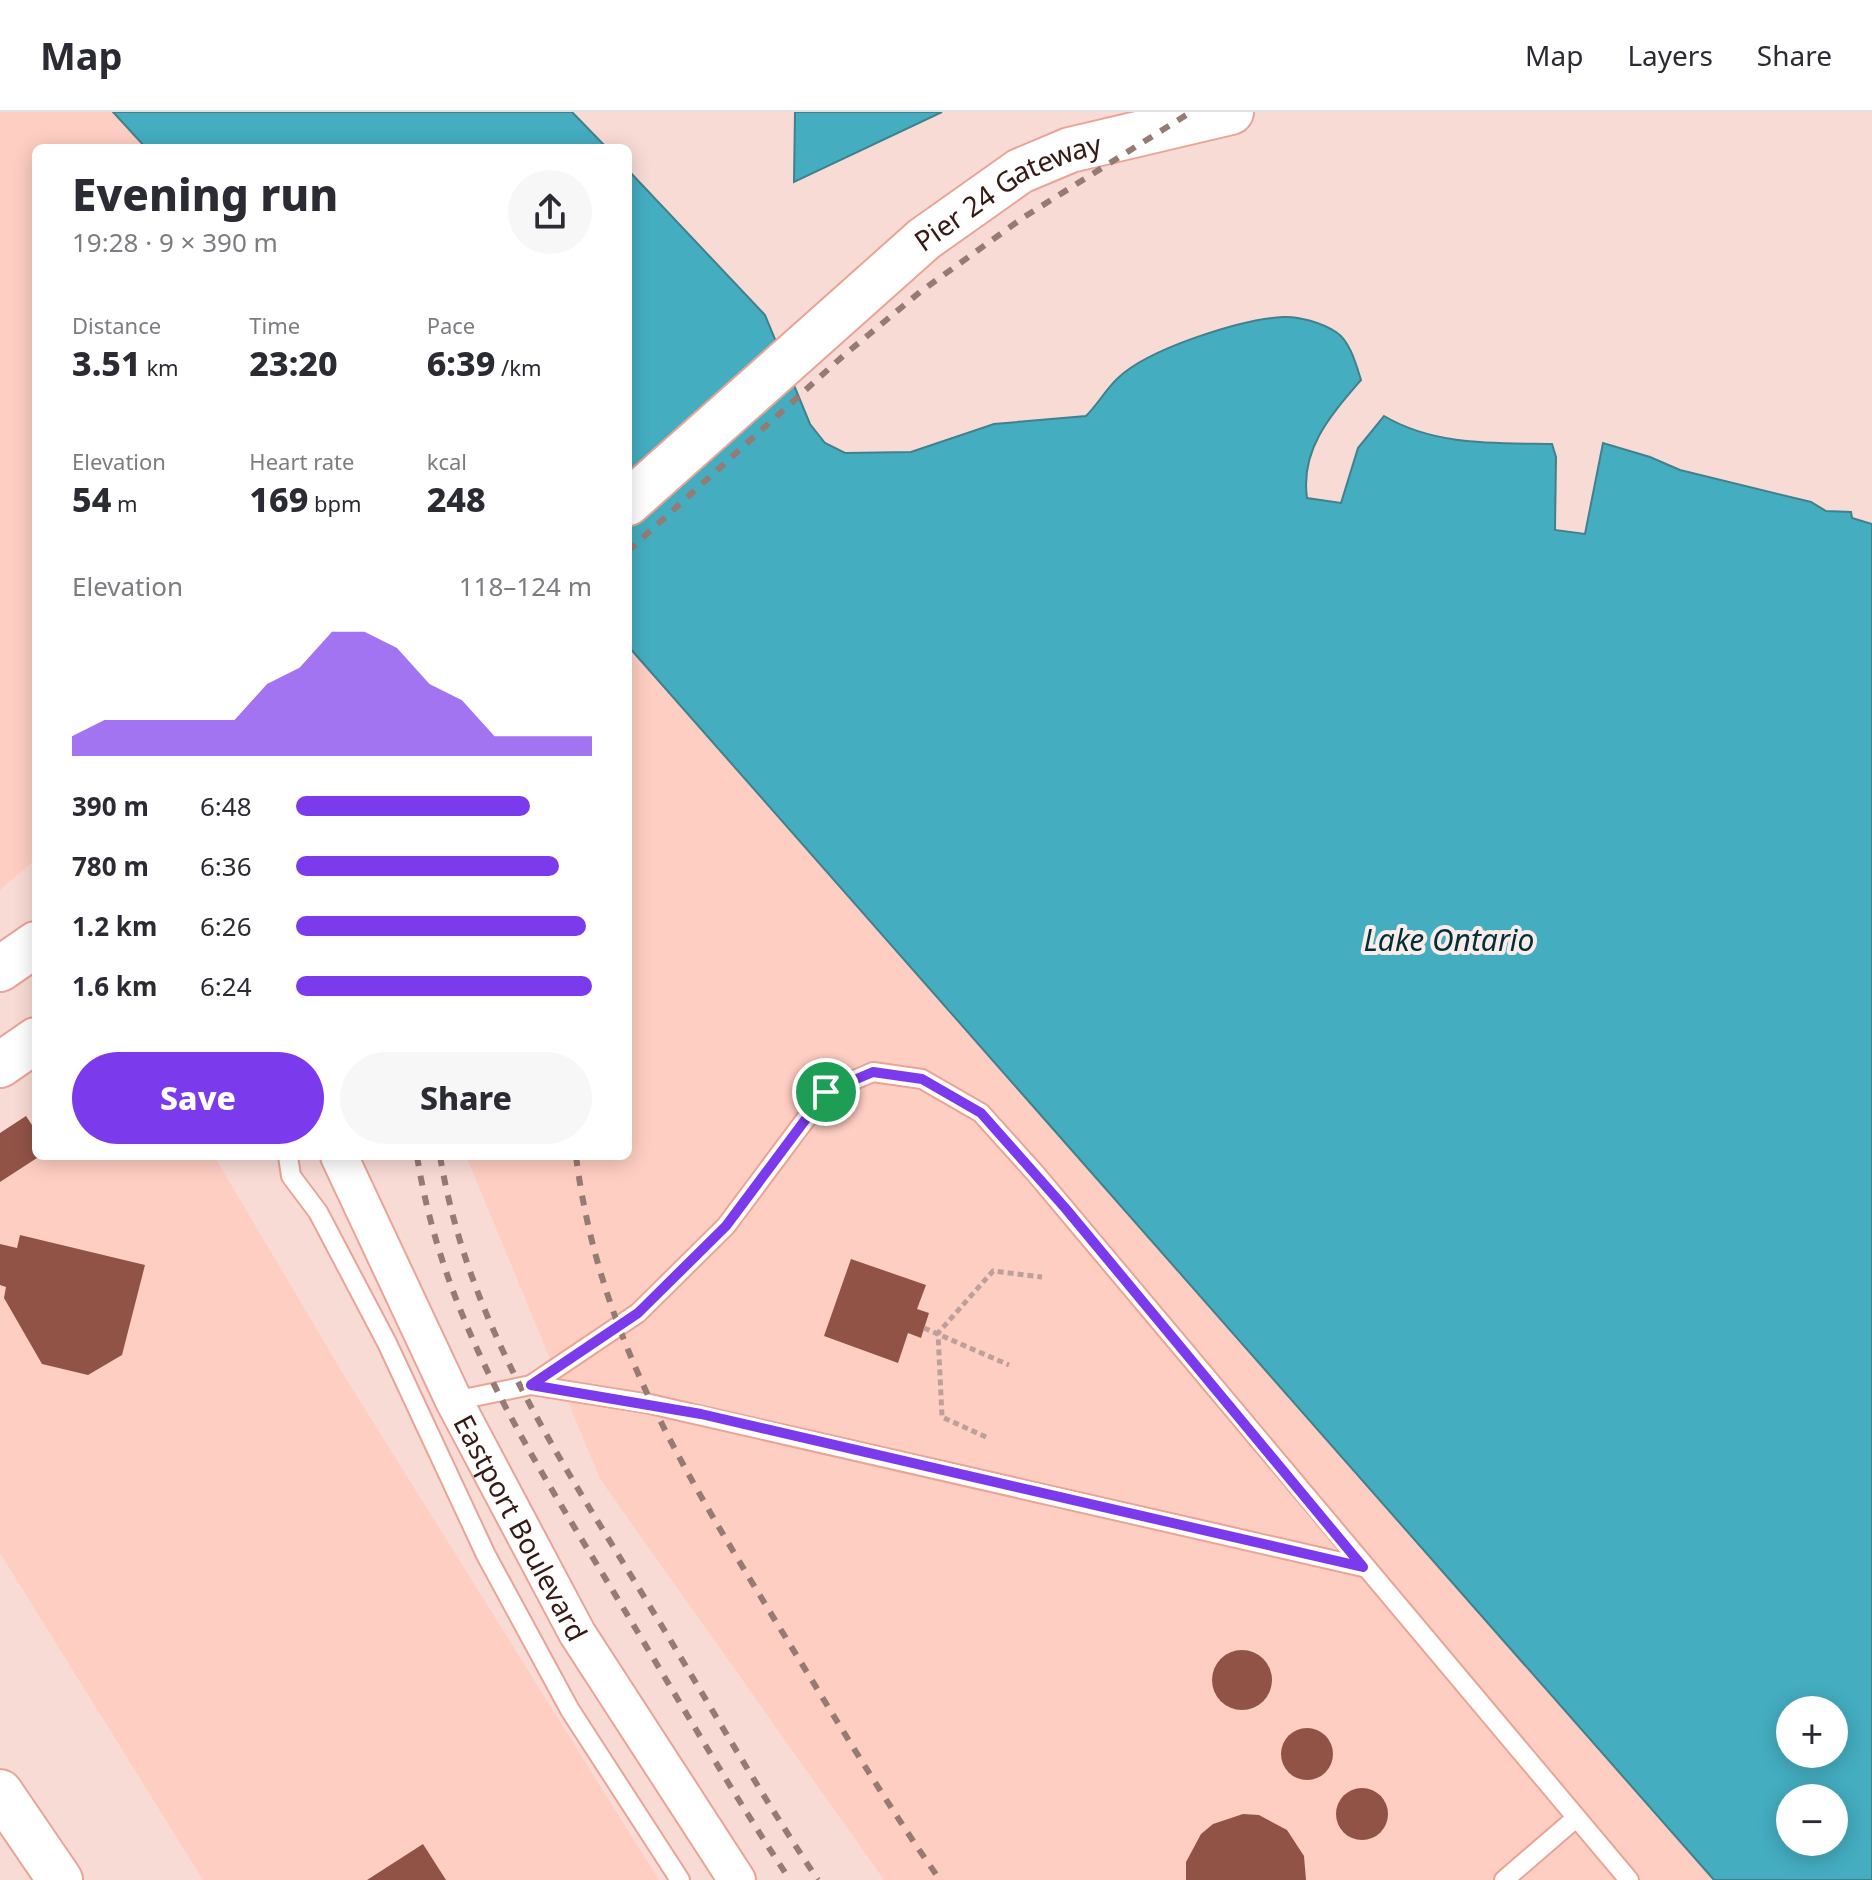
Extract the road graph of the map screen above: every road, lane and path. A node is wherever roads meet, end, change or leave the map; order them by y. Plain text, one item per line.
1 (1231, 112) edge
2 (632, 499) edge
3 (32, 947) edge
4 (0, 969) edge
5 (32, 1043) edge
6 (0, 1065) edge
7 (289, 1160) edge
8 (341, 1160) edge
9 (1042, 1277) dead end
10 (924, 1328) dead end
11 (938, 1333) junction
12 (1009, 1365) dead end
13 (531, 1385) junction
14 (454, 1401) junction
15 (986, 1437) dead end
16 (1363, 1567) junction
17 (0, 1792) edge
18 (1576, 1818) junction
19 (60, 1880) edge
20 (680, 1880) edge
21 (737, 1880) edge
22 (1504, 1880) edge
23 (1629, 1880) edge

1 - 2 street, Pier 24 Gateway
3 - 4 street
5 - 6 street
7 - 20 lane
8 - 14 street, Eastport Boulevard
9 - 11 path
10 - 11 path
11 - 12 path
11 - 15 path
13 - 14 lane
13 - 16 lane
13 - 16 lane
14 - 21 street, Eastport Boulevard
16 - 18 lane
17 - 19 street
18 - 22 lane
18 - 23 lane

